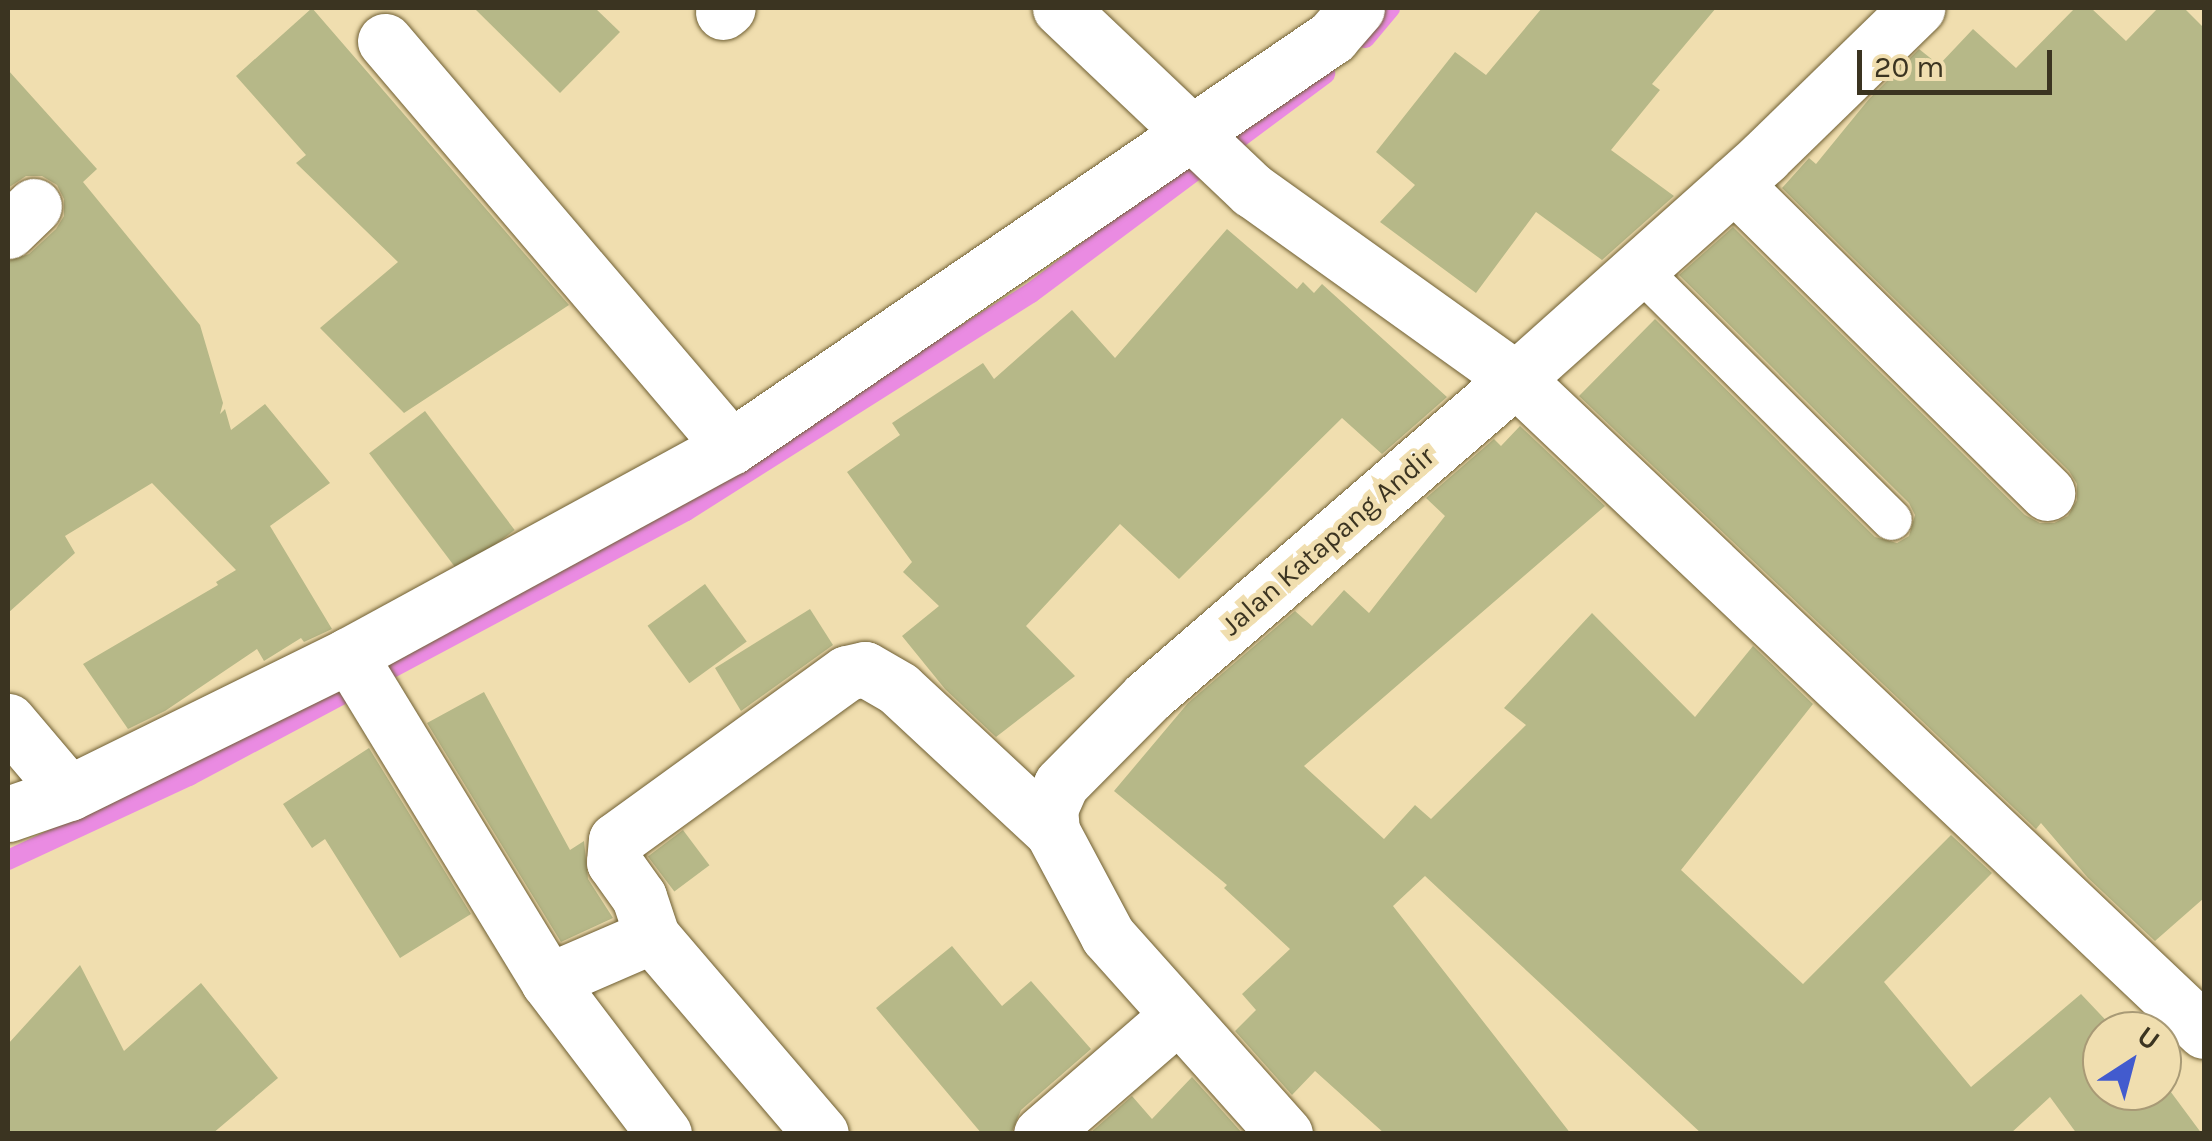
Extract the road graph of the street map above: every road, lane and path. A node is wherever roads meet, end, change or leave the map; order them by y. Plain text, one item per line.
1 (1060, 8) edge
2 (1357, 8) edge
3 (1917, 8) edge
4 (384, 41) dead end
5 (1196, 139) junction
6 (1734, 184) junction
7 (1639, 269) junction
8 (1516, 379) junction
9 (731, 446) junction
10 (2047, 494) dead end
11 (1892, 520) dead end
12 (362, 675) junction
13 (8, 721) edge
14 (69, 793) junction
15 (8, 814) edge
16 (1052, 832) junction
17 (652, 936) junction
18 (548, 981) junction
19 (1176, 1016) junction
20 (2204, 1031) edge
21 (664, 1134) edge
22 (821, 1134) edge
23 (1040, 1134) edge
24 (1285, 1134) edge

1 - 5 street
2 - 5 street
3 - 6 street, Jalan Katapang Andir
4 - 9 street
5 - 8 street
5 - 9 street
6 - 7 street, Jalan Katapang Andir
6 - 10 street
7 - 8 street, Jalan Katapang Andir
7 - 11 lane
8 - 16 street, Jalan Katapang Andir
8 - 20 street
9 - 12 street
12 - 14 street
12 - 18 street
13 - 14 street
14 - 15 street
16 - 17 street
16 - 19 street
17 - 18 street
17 - 22 street
18 - 21 street
19 - 23 street
19 - 24 street

